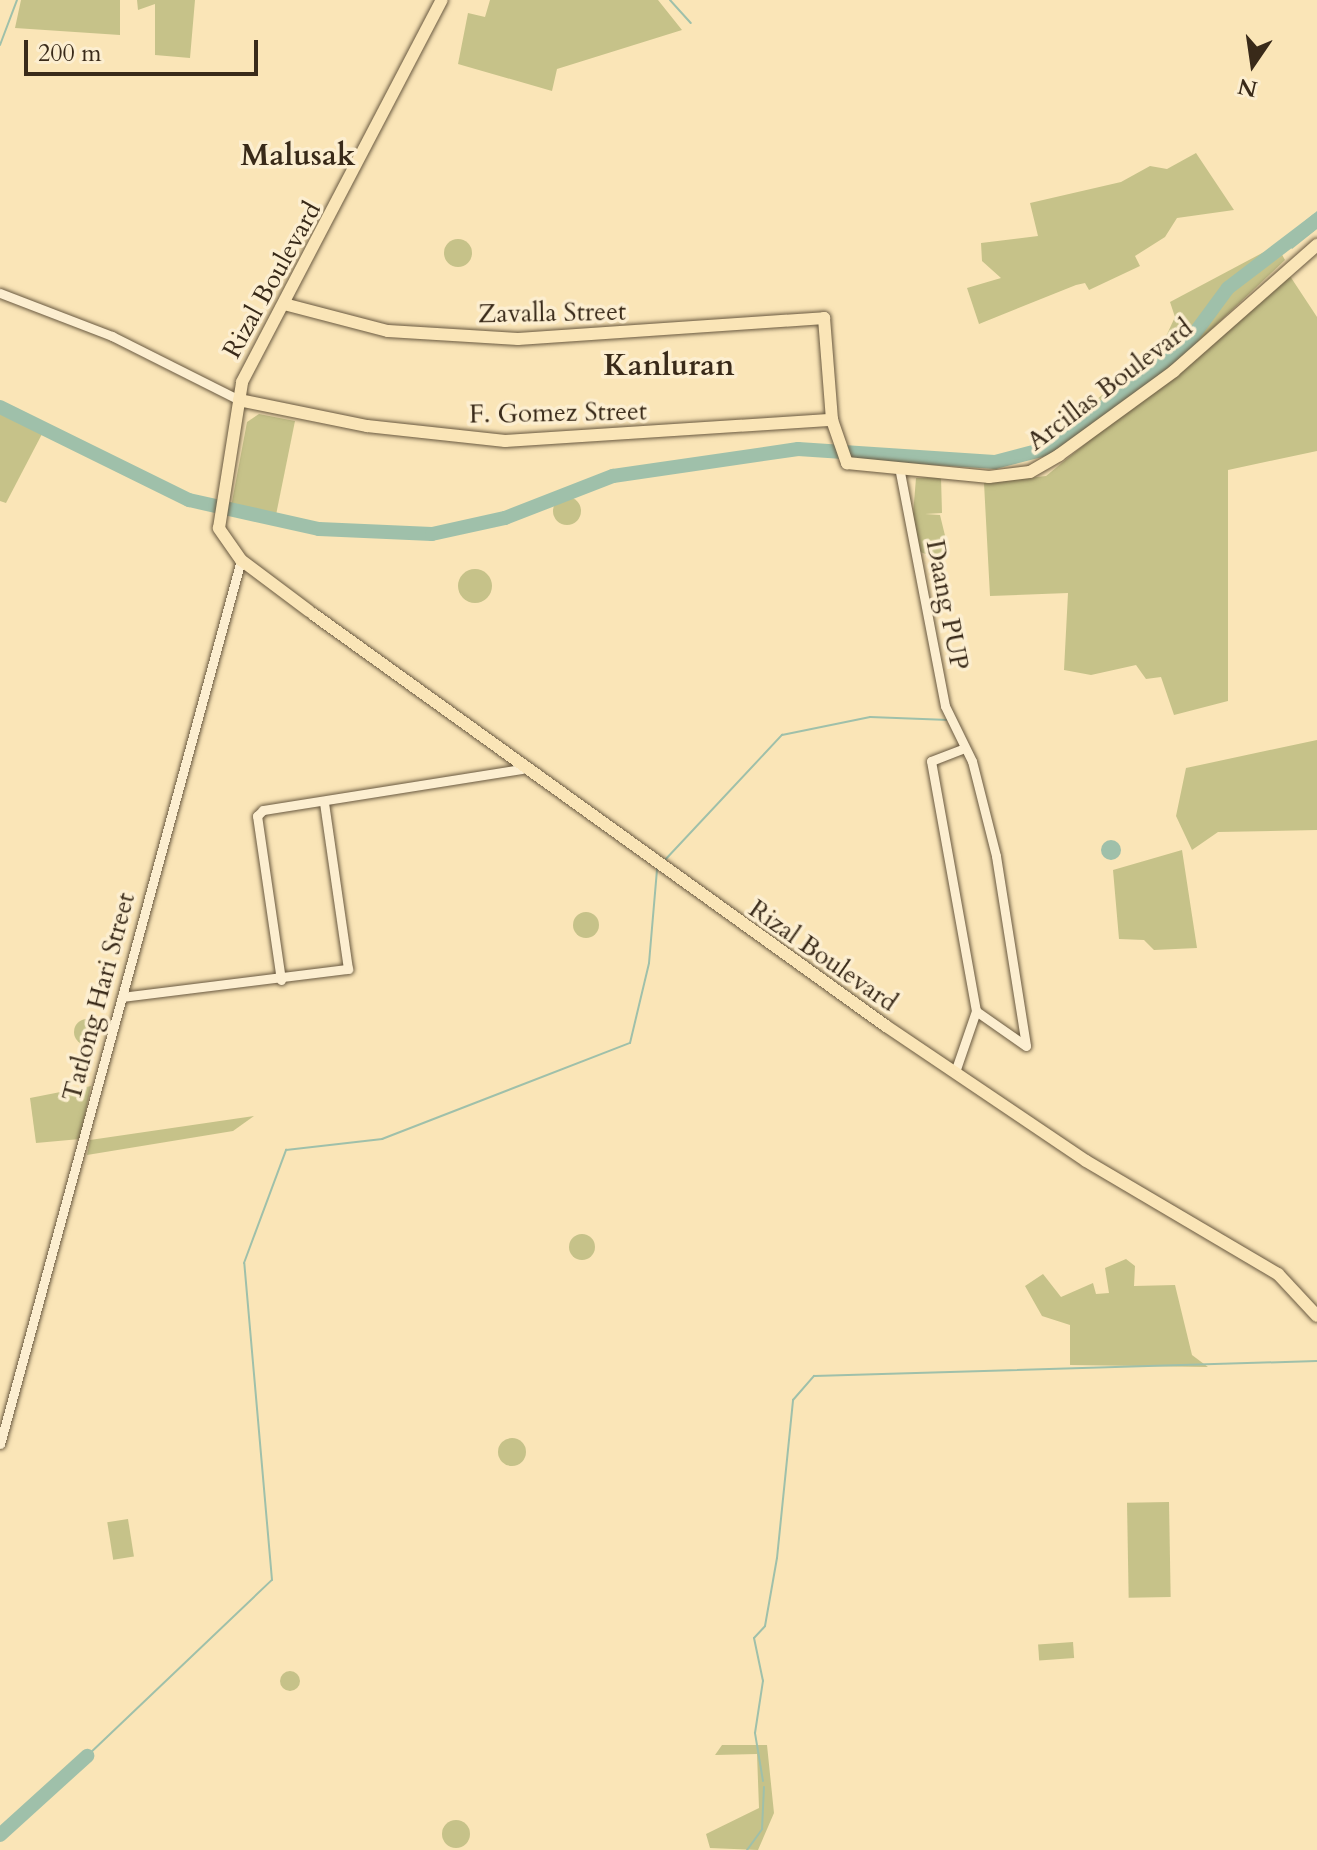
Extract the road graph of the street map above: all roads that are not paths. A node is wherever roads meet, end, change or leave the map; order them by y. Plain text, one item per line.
1 (442, 0) edge
2 (1317, 245) edge
3 (0, 293) edge
4 (284, 304) junction
5 (824, 318) joint
6 (239, 400) junction
7 (832, 420) junction
8 (899, 467) junction
9 (241, 560) junction
10 (962, 749) junction
11 (522, 769) junction
12 (324, 802) junction
13 (281, 980) junction
14 (122, 997) junction
15 (976, 1011) junction
16 (955, 1072) junction
17 (1317, 1316) edge
18 (0, 1444) edge

1 - 4 main road, Rizal Boulevard
2 - 8 main road, Arcillas Boulevard
3 - 6 street
4 - 5 main road, Zavalla Street
4 - 6 main road, Rizal Boulevard
5 - 7 main road, Arcillas Boulevard
6 - 7 main road, F. Gomez Street
6 - 9 main road, Rizal Boulevard
7 - 8 main road, Arcillas Boulevard
8 - 10 street, Daang PUP
9 - 11 main road, Rizal Boulevard
9 - 14 street, Tatlong Hari Street
10 - 15 street
10 - 15 street, Daang PUP
11 - 12 street
11 - 16 main road, Rizal Boulevard
12 - 13 street
12 - 13 street
13 - 14 street
14 - 18 street, Tatlong Hari Street
15 - 16 street
16 - 17 main road, Rizal Boulevard

